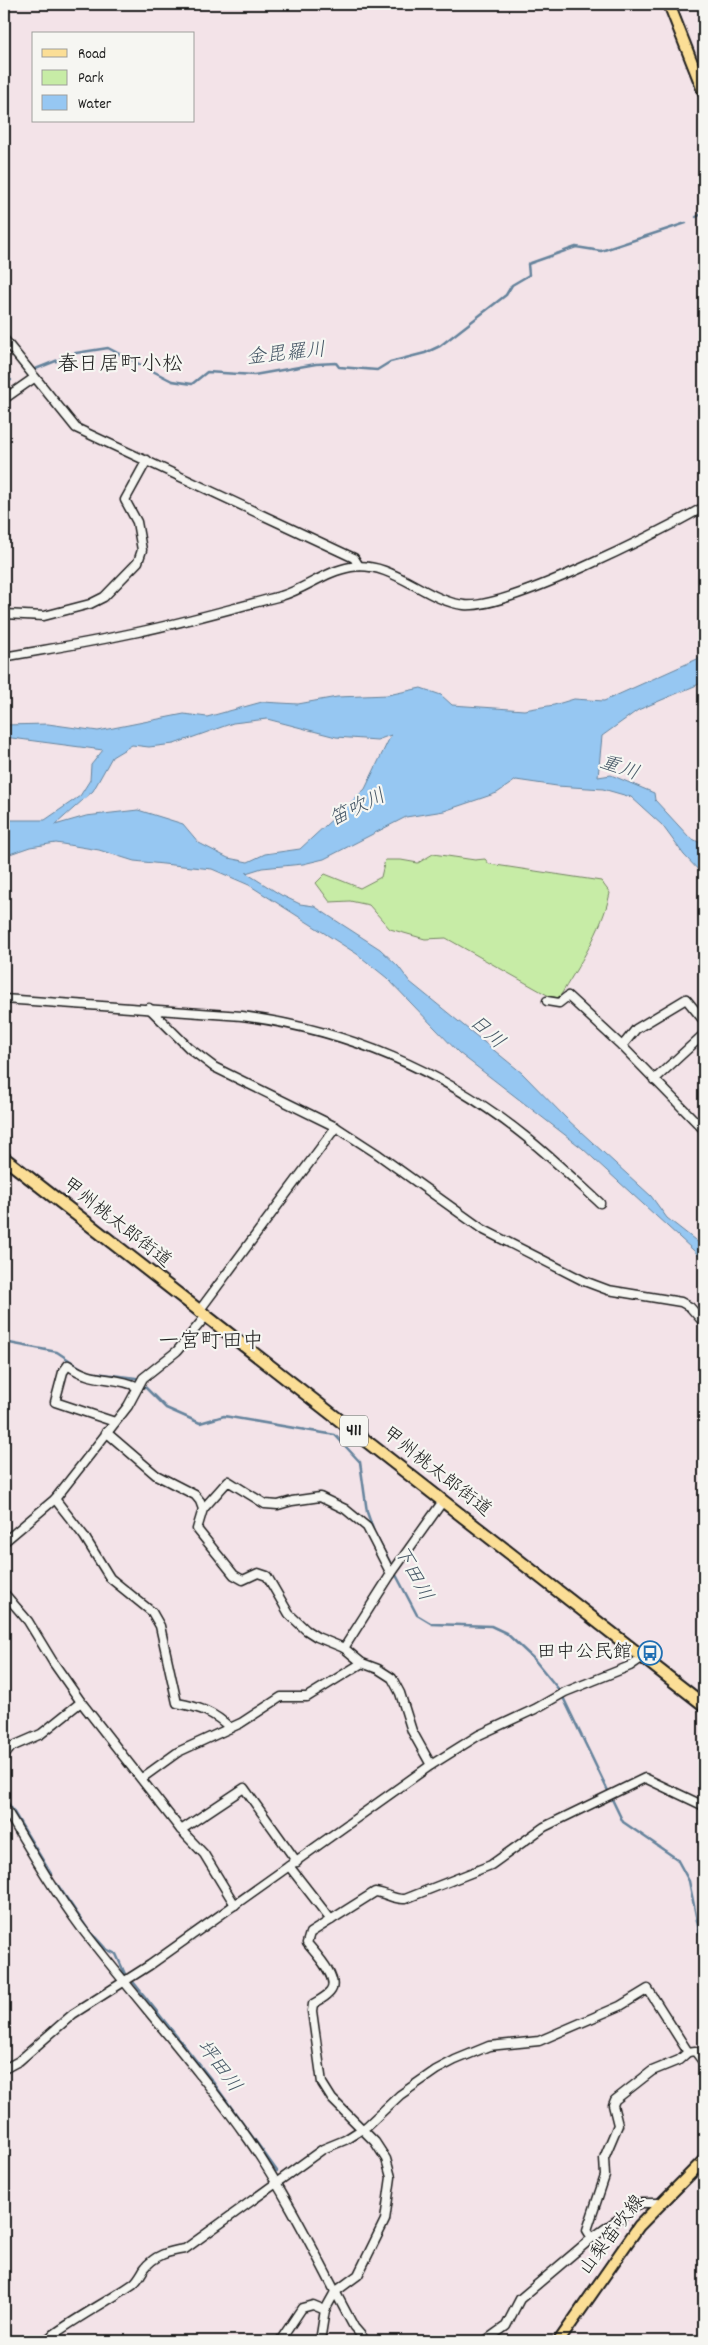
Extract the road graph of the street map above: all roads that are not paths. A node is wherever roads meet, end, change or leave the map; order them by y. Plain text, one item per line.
1 (670, 4) edge
2 (704, 93) edge
3 (4, 339) edge
4 (34, 378) junction
5 (4, 399) edge
6 (147, 460) junction
7 (704, 507) edge
8 (359, 566) junction
9 (4, 614) edge
10 (4, 657) edge
11 (4, 999) edge
12 (546, 1001) dead end
13 (149, 1008) junction
14 (704, 1021) edge
15 (704, 1034) edge
16 (622, 1046) junction
17 (654, 1080) junction
18 (336, 1127) junction
19 (704, 1130) edge
20 (4, 1158) edge
21 (600, 1203) dead end
22 (203, 1313) junction
23 (704, 1323) edge
24 (138, 1387) junction
25 (115, 1422) junction
26 (106, 1432) junction
27 (55, 1499) junction
28 (443, 1501) junction
29 (203, 1509) junction
30 (4, 1542) edge
31 (392, 1574) junction
32 (4, 1594) edge
33 (344, 1648) junction
34 (643, 1657) junction
35 (362, 1663) junction
36 (82, 1702) junction
37 (704, 1705) edge
38 (230, 1728) junction
39 (4, 1756) edge
40 (431, 1765) junction
41 (142, 1778) junction
42 (4, 1806) edge
43 (704, 1806) edge
44 (181, 1830) junction
45 (297, 1862) junction
46 (289, 1866) junction
47 (235, 1906) junction
48 (331, 1920) junction
49 (125, 1981) junction
50 (688, 2052) junction
51 (704, 2063) edge
52 (4, 2070) edge
53 (361, 2129) junction
54 (704, 2160) edge
55 (277, 2184) junction
56 (660, 2203) junction
57 (592, 2238) junction
58 (335, 2292) junction
59 (325, 2310) junction
60 (45, 2341) edge
61 (280, 2341) edge
62 (320, 2341) edge
63 (366, 2341) edge
64 (485, 2341) edge
65 (559, 2341) edge

1 - 2 main road
3 - 4 street
4 - 5 street
4 - 6 street
6 - 8 street
6 - 9 street
7 - 8 street
8 - 10 street
11 - 13 street
12 - 16 street
13 - 18 street
13 - 21 street
14 - 16 street
15 - 17 street
16 - 17 street
17 - 19 street
18 - 22 street
18 - 23 street
20 - 22 highway, 甲州桃太郎街道 / 411
22 - 24 street
22 - 28 highway, 甲州桃太郎街道 / 411
24 - 25 street
24 - 25 street
25 - 26 street
26 - 27 street
26 - 29 street
27 - 30 street
27 - 38 street
28 - 31 street
28 - 34 highway, 甲州桃太郎街道 / 411
29 - 31 street
29 - 33 street
31 - 33 street
32 - 36 street
33 - 35 street
34 - 37 highway, 甲州桃太郎街道 / 411
34 - 40 street
35 - 38 street
35 - 40 street
36 - 39 street
36 - 41 street
38 - 41 street
40 - 45 street
41 - 44 street
42 - 49 street
43 - 48 street
44 - 45 street
44 - 47 street
45 - 46 street
46 - 47 street
46 - 48 street
47 - 49 street
48 - 53 street
49 - 52 street
49 - 55 street
50 - 51 street
50 - 53 street
50 - 57 street
53 - 55 street
53 - 58 street
54 - 56 main road, 山梨笛吹線
55 - 58 street
55 - 60 street
56 - 57 street
56 - 65 main road, 山梨笛吹線
57 - 64 street
58 - 59 street
58 - 63 street
59 - 61 street
59 - 62 street

